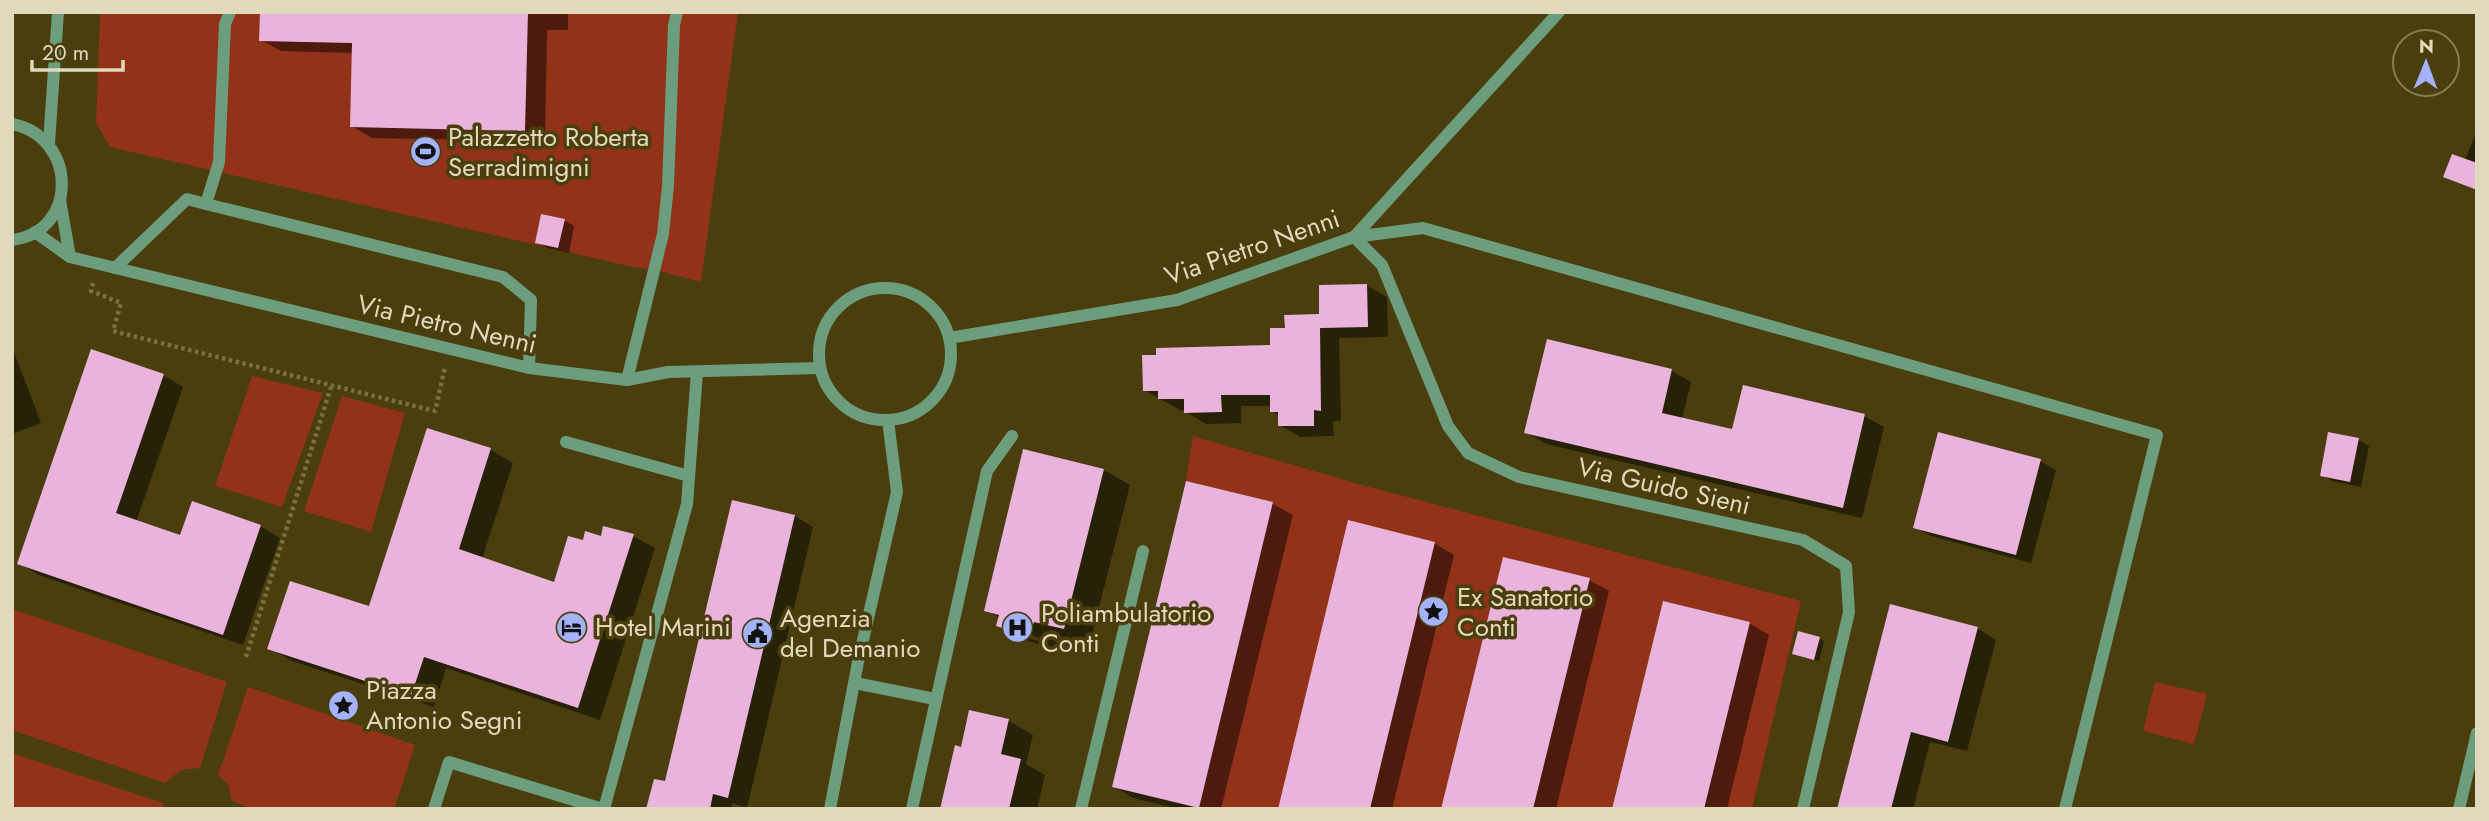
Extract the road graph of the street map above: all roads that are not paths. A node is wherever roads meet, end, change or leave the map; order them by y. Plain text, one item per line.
1 (58, 12) edge
2 (230, 12) edge
3 (677, 12) edge
4 (1559, 12) edge
5 (12, 124) edge
6 (49, 143) junction
7 (60, 201) junction
8 (206, 204) junction
9 (35, 232) junction
10 (1354, 237) junction
11 (14, 241) edge
12 (70, 257) junction
13 (115, 268) junction
14 (949, 338) junction
15 (529, 368) junction
16 (820, 368) junction
17 (697, 372) junction
18 (627, 380) junction
19 (888, 420) junction
20 (1012, 436) dead end
21 (566, 442) dead end
22 (689, 476) junction
23 (1143, 551) dead end
24 (855, 683) junction
25 (935, 699) junction
26 (2477, 733) edge
27 (434, 809) edge
28 (603, 809) edge
29 (830, 809) edge
30 (912, 809) edge
31 (1081, 809) edge
32 (1802, 809) edge
33 (2066, 809) edge
34 (2459, 809) edge

1 - 6 street
2 - 8 street
3 - 18 street
4 - 10 street, Via Pietro Nenni
5 - 6 street
6 - 7 street
7 - 9 street
7 - 12 street
8 - 13 street
8 - 15 street
9 - 11 street
9 - 12 street, Via Pietro Nenni
10 - 14 street, Via Pietro Nenni
10 - 32 street, Via Guido Sieni
10 - 33 street
12 - 13 street, Via Pietro Nenni
13 - 15 street, Via Pietro Nenni
14 - 16 street
14 - 19 street
15 - 18 street, Via Pietro Nenni
16 - 17 street, Via Pietro Nenni
16 - 19 street
17 - 18 street, Via Pietro Nenni
17 - 22 street
19 - 24 street
20 - 25 street
21 - 22 street
22 - 28 street
23 - 31 street
24 - 25 street
24 - 29 street
25 - 30 street
26 - 34 street
27 - 28 street

